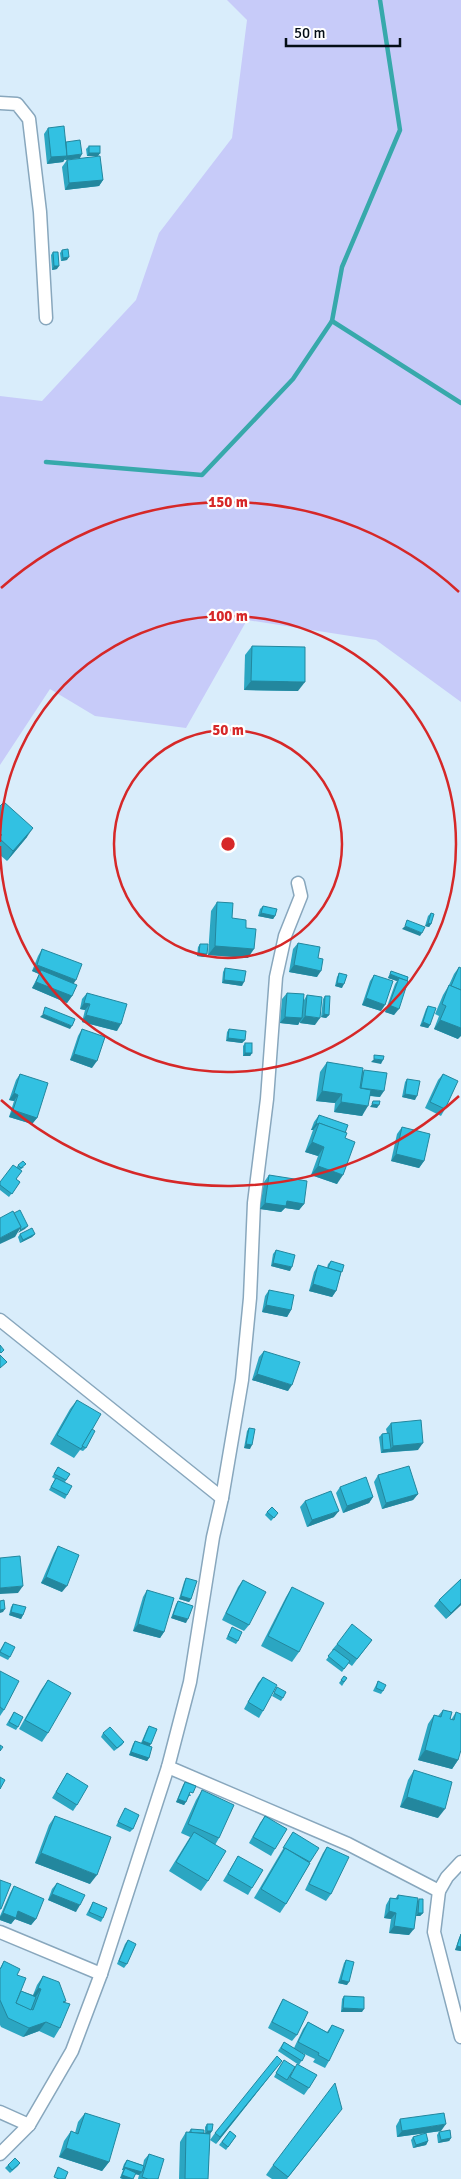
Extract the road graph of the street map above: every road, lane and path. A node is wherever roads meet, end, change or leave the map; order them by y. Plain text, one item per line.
1 (0, 103) edge
2 (46, 318) dead end
3 (298, 883) dead end
4 (0, 1320) edge
5 (222, 1498) junction
6 (168, 1767) junction
7 (461, 1862) edge
8 (439, 1892) junction
9 (0, 1932) edge
10 (101, 1974) junction
11 (461, 2037) edge
12 (0, 2112) edge
13 (29, 2124) junction
14 (0, 2154) edge

1 - 2 street
3 - 5 street
4 - 5 street
5 - 6 street
6 - 8 street
6 - 10 street
7 - 8 street
8 - 11 street
9 - 10 street
10 - 13 street
12 - 13 street
13 - 14 street

